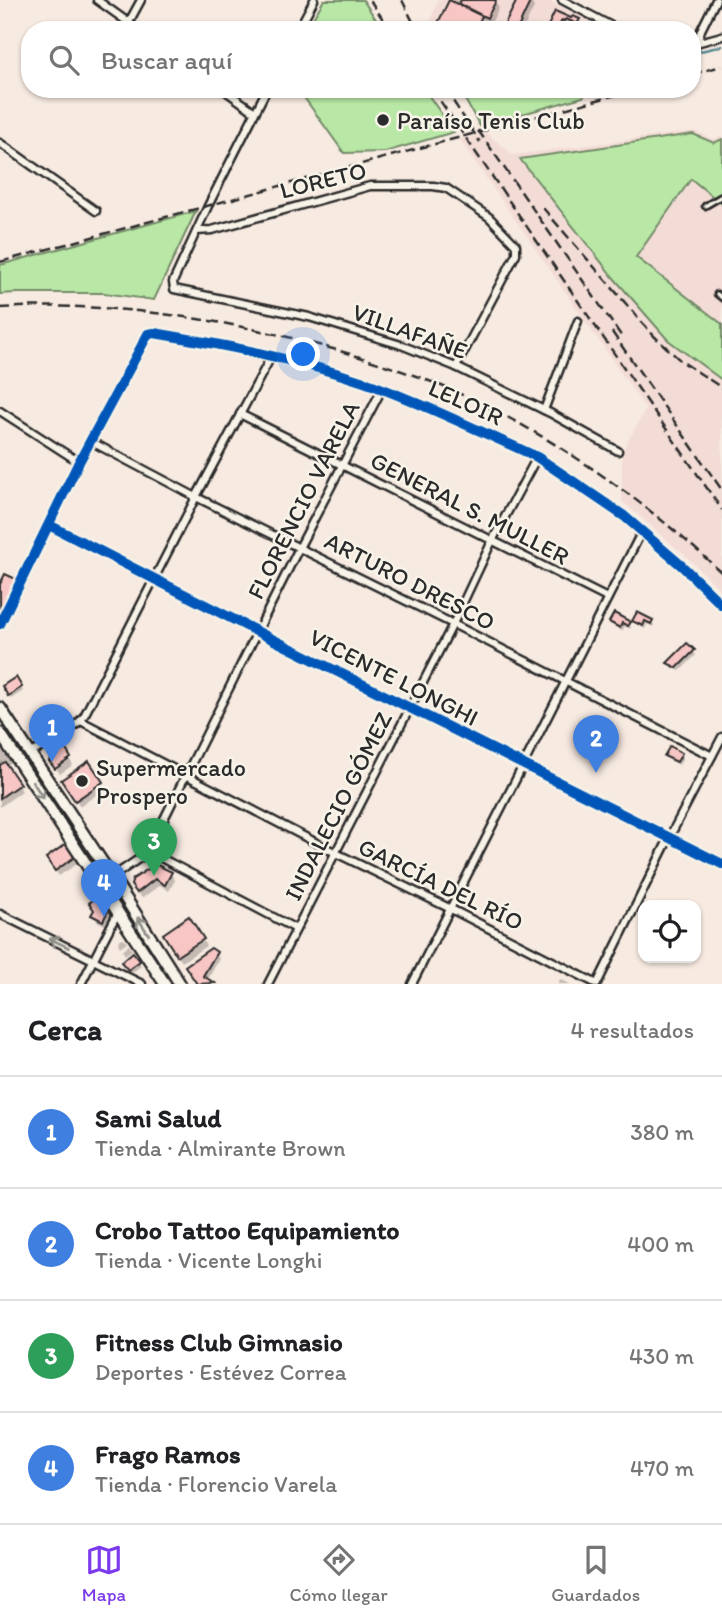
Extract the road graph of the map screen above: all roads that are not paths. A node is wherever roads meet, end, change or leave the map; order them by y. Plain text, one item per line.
1 (97, 0) edge
2 (141, 0) edge
3 (314, 0) edge
4 (562, 0) edge
5 (583, 0) edge
6 (716, 0) edge
7 (579, 8) junction
8 (128, 21) edge
9 (130, 21) edge
10 (303, 21) edge
11 (603, 21) edge
12 (701, 30) edge
13 (722, 36) edge
14 (701, 42) edge
15 (236, 98) edge
16 (262, 98) edge
17 (255, 112) junction
18 (0, 143) edge
19 (722, 196) edge
20 (705, 206) dead end
21 (96, 211) dead end
22 (197, 230) junction
23 (717, 294) dead end
24 (722, 298) edge
25 (578, 321) dead end
26 (272, 355) junction
27 (456, 367) junction
28 (382, 389) junction
29 (544, 410) junction
30 (0, 411) edge
31 (240, 414) junction
32 (90, 441) junction
33 (618, 451) dead end
34 (537, 457) junction
35 (79, 462) junction
36 (341, 465) junction
37 (196, 497) junction
38 (49, 525) junction
39 (642, 531) junction
40 (492, 541) junction
41 (299, 548) junction
42 (155, 579) junction
43 (607, 598) junction
44 (722, 605) edge
45 (0, 624) edge
46 (453, 624) junction
47 (258, 632) junction
48 (566, 681) junction
49 (0, 708) edge
50 (410, 708) junction
51 (81, 721) junction
52 (0, 733) edge
53 (722, 737) edge
54 (30, 754) junction
55 (712, 756) junction
56 (524, 765) junction
57 (185, 774) junction
58 (669, 838) junction
59 (148, 851) junction
60 (336, 853) junction
61 (722, 864) edge
62 (112, 877) junction
63 (451, 909) junction
64 (118, 912) junction
65 (0, 914) edge
66 (296, 929) junction
67 (93, 960) junction
68 (81, 984) edge
69 (142, 984) edge
70 (165, 984) edge
71 (180, 984) edge
72 (268, 984) edge
73 (412, 984) edge
74 (597, 984) edge

1 - 8 street
2 - 9 street
3 - 10 street
4 - 7 street
5 - 7 street
6 - 12 street
7 - 11 street
13 - 14 street
15 - 17 street
16 - 17 street
17 - 22 street
18 - 21 street
19 - 20 lane
22 - 27 street, VILLAFAÑE
22 - 27 street, LORETO
23 - 24 lane
25 - 29 street
26 - 28 street, LELOIR
26 - 31 street
26 - 32 street, LELOIR
27 - 29 street, VILLAFAÑE
28 - 34 street, LELOIR
28 - 36 street, FLORENCIO VARELA
29 - 33 street, VILLAFAÑE
30 - 35 street
31 - 36 street, GENERAL S. MULLER
31 - 37 street
32 - 35 street
32 - 37 street, ARTURO DRESCO
34 - 39 street, LELOIR
34 - 40 street, INDALECIO GÓMEZ
35 - 38 street
36 - 40 street, GENERAL S. MULLER
36 - 41 street, FLORENCIO VARELA
37 - 41 street, ARTURO DRESCO
37 - 42 street
38 - 42 street, VICENTE LONGHI
38 - 45 street
39 - 43 street
39 - 44 street, LELOIR
40 - 43 street, GENERAL S. MULLER
40 - 46 street, INDALECIO GÓMEZ
41 - 46 street, ARTURO DRESCO
41 - 47 street, FLORENCIO VARELA
42 - 47 street, VICENTE LONGHI
42 - 51 street
43 - 48 street
46 - 48 street, ARTURO DRESCO
46 - 50 street, INDALECIO GÓMEZ
47 - 50 street, VICENTE LONGHI
47 - 57 street, FLORENCIO VARELA
48 - 55 street, ARTURO DRESCO
48 - 56 street
49 - 54 main road
50 - 56 street, VICENTE LONGHI
50 - 60 street, INDALECIO GÓMEZ
51 - 54 street
51 - 57 street, GARCÍA DEL RÍO
52 -> 64 main road
53 - 55 street
54 - 62 main road
55 - 58 street
56 - 58 street, VICENTE LONGHI
56 - 63 street
57 - 59 street, FLORENCIO VARELA
57 - 60 street, GARCÍA DEL RÍO
58 - 61 street, VICENTE LONGHI
58 - 74 street
59 - 62 street, FLORENCIO VARELA
59 - 66 street
60 - 63 street, GARCÍA DEL RÍO
60 - 66 street, INDALECIO GÓMEZ
71 -> 62 main road
63 - 73 street
63 - 74 street, GARCÍA DEL RÍO
64 - 67 street
64 - 70 main road
67 -> 65 street
66 - 72 street, INDALECIO GÓMEZ
67 - 68 street
67 - 69 street

